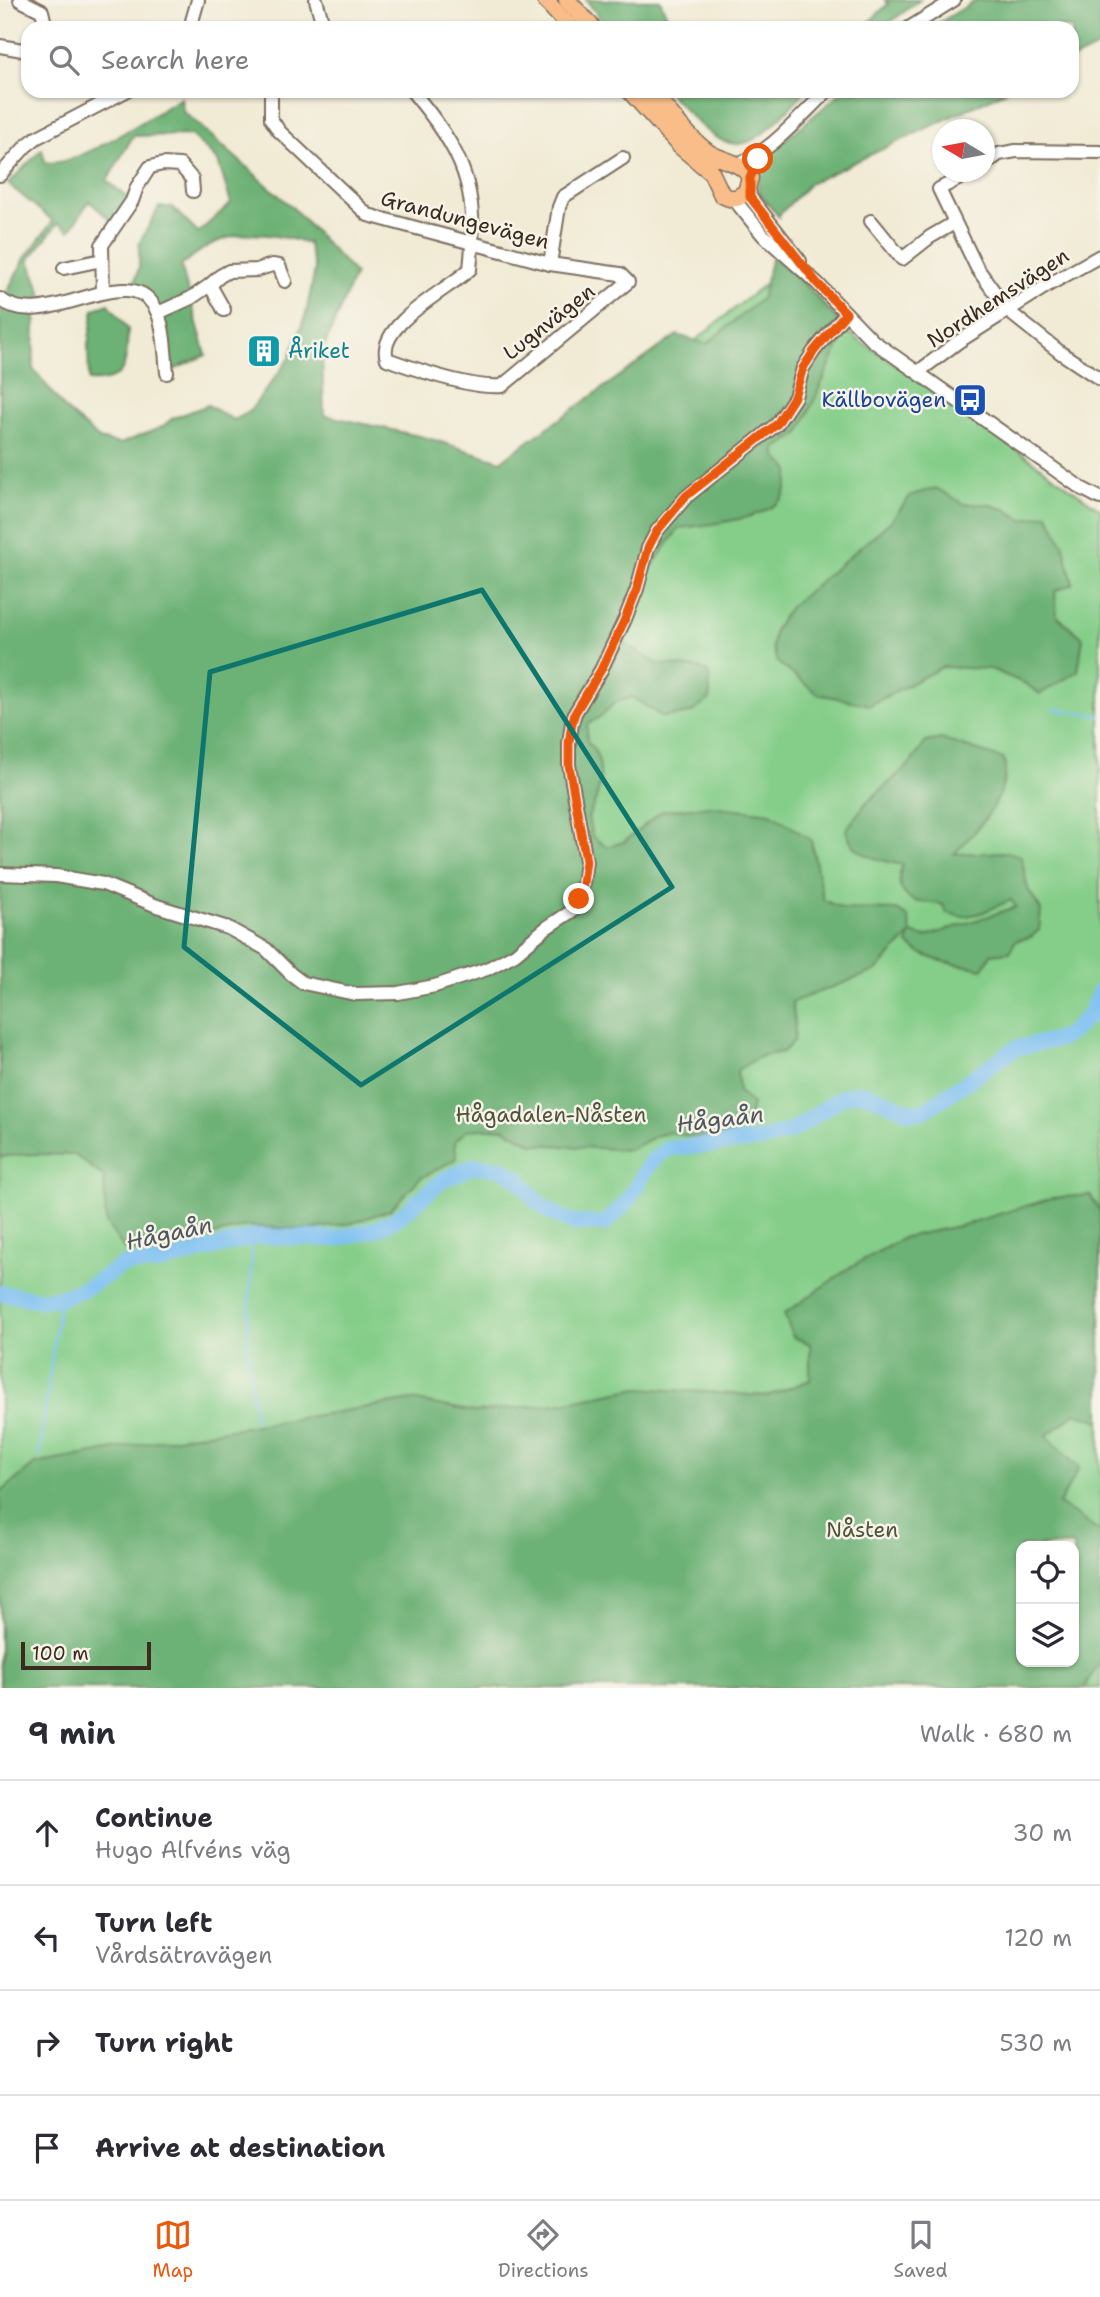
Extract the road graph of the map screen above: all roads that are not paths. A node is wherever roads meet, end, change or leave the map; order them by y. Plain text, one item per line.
1 (20, 0) edge
2 (198, 0) edge
3 (316, 0) edge
4 (545, 0) edge
5 (568, 0) edge
6 (954, 0) edge
7 (44, 21) edge
8 (192, 21) edge
9 (322, 21) edge
10 (564, 21) edge
11 (587, 21) edge
12 (920, 21) edge
13 (0, 46) edge
14 (21, 50) edge
15 (113, 98) edge
16 (271, 98) edge
17 (418, 98) edge
18 (636, 98) edge
19 (657, 98) edge
20 (819, 98) edge
21 (765, 148) junction
22 (1100, 152) edge
23 (995, 157) edge
24 (623, 158) dead end
25 (732, 163) junction
26 (0, 175) edge
27 (750, 182) junction
28 (954, 182) edge
29 (715, 184) junction
30 (193, 191) dead end
31 (729, 198) junction
32 (871, 221) dead end
33 (954, 223) junction
34 (473, 242) junction
35 (1100, 256) edge
36 (102, 260) junction
37 (550, 264) junction
38 (64, 268) dead end
39 (285, 281) dead end
40 (628, 282) joint
41 (817, 283) junction
42 (210, 285) junction
43 (103, 292) junction
44 (0, 299) edge
45 (224, 310) dead end
46 (1008, 311) junction
47 (158, 313) junction
48 (846, 313) junction
49 (918, 372) junction
50 (167, 373) dead end
51 (1100, 379) edge
52 (1100, 498) edge
53 (0, 874) edge

1 - 7 street
2 - 8 street
3 - 9 street
4 - 10 main road
5 - 11 main road
6 - 12 street
13 - 14 street
15 - 26 street
16 - 34 street, Grandungevägen
17 - 34 street
18 - 29 main road
19 - 25 main road
20 - 21 street
21 - 25 street
21 - 27 street
22 - 23 street
24 - 37 street
25 - 27 main road
25 - 29 main road
27 - 31 main road
27 - 41 street
28 - 33 street
29 - 31 main road
30 - 36 street
31 - 41 street
32 - 33 street
33 - 46 street
34 - 37 street, Grandungevägen
34 - 40 street, Lugnvägen
35 - 46 street, Nordhemsvägen
36 - 38 street
36 - 43 street
37 - 40 street, Grandungevägen
39 - 42 street
41 - 48 street
42 - 45 street
42 - 47 street
43 - 44 street
43 - 47 street
46 - 49 street, Nordhemsvägen
46 - 51 street
47 - 50 street
48 - 49 street
48 - 53 street
49 - 52 street

